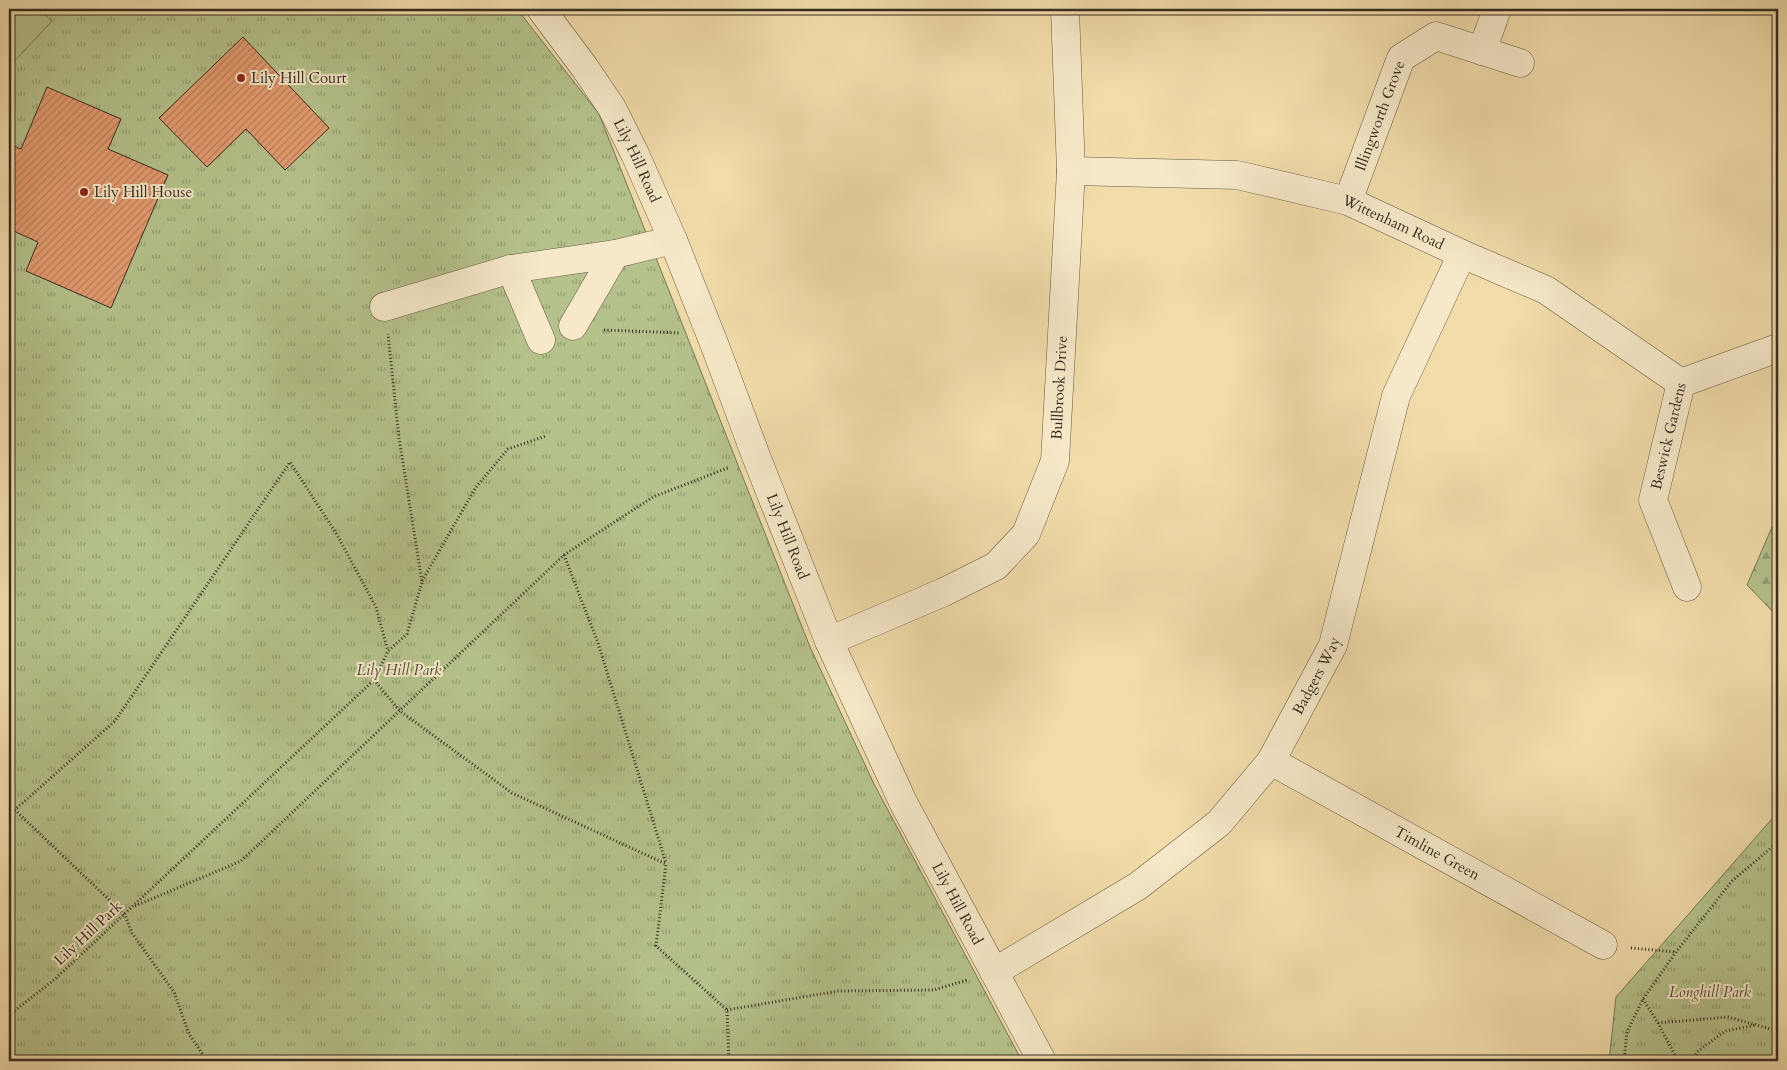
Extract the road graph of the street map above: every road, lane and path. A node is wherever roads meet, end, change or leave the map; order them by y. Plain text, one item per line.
1 (541, 9) edge
2 (1064, 9) edge
3 (1497, 9) edge
4 (1482, 51) junction
5 (1520, 63) dead end
6 (1071, 171) junction
7 (1348, 201) junction
8 (673, 240) junction
9 (614, 254) junction
10 (1462, 254) junction
11 (511, 269) junction
12 (384, 307) joint
13 (574, 326) joint
14 (682, 333) dead end
15 (541, 340) dead end
16 (1778, 348) edge
17 (1680, 383) junction
18 (546, 436) dead end
19 (756, 456) junction
20 (564, 555) junction
21 (422, 582) junction
22 (1687, 587) dead end
23 (829, 641) junction
24 (388, 651) junction
25 (374, 680) junction
26 (400, 711) junction
27 (1271, 761) junction
28 (9, 801) edge
29 (15, 810) junction
30 (9, 815) edge
31 (1778, 842) edge
32 (666, 864) junction
33 (133, 907) junction
34 (125, 915) junction
35 (1603, 945) joint
36 (1676, 952) junction
37 (994, 972) junction
38 (1643, 999) junction
39 (727, 1010) junction
40 (9, 1015) edge
41 (1658, 1023) junction
42 (1756, 1025) junction
43 (1778, 1031) edge
44 (207, 1061) edge
45 (729, 1061) edge
46 (1042, 1061) edge
47 (1624, 1061) edge
48 (1678, 1061) edge
49 (1693, 1061) edge

1 - 8 street, Lily Hill Road
2 - 6 street, Bullbrook Drive
3 - 4 street
4 - 5 street, Illingworth Grove
4 - 7 street, Illingworth Grove
6 - 7 street, Wittenham Road
6 - 23 street, Bullbrook Drive
7 - 10 street, Wittenham Road
8 - 9 street
8 - 19 street, Lily Hill Road
9 - 11 street
9 - 13 street
10 - 17 street, Wittenham Road
10 - 27 street, Badgers Way
11 - 12 street
11 - 15 street
12 - 21 path, Lily Hill Park
13 - 14 path
16 - 17 street, Beswick Gardens
17 - 22 street, Beswick Gardens
18 - 21 path
19 - 20 path
19 - 23 street, Lily Hill Road
20 - 26 path
20 - 32 path
21 - 24 path, Lily Hill Park
23 - 37 street, Lily Hill Road
24 - 25 path, Lily Hill Park
24 - 29 path
25 - 26 path
25 - 33 path, Lily Hill Park
26 - 32 path
26 - 33 path
27 - 35 street, Timline Green
27 - 37 street, Badgers Way
28 - 29 path
29 - 30 path
29 - 34 path
31 - 36 path
32 - 39 path
33 - 34 path, Lily Hill Park
34 - 40 path, Lily Hill Park
34 - 44 path
35 - 36 path
36 - 38 path
37 - 39 path
37 - 46 street, Lily Hill Road
38 - 41 path
38 - 47 path
39 - 45 path
41 - 42 path
41 - 48 path
42 - 43 path
42 - 49 path

